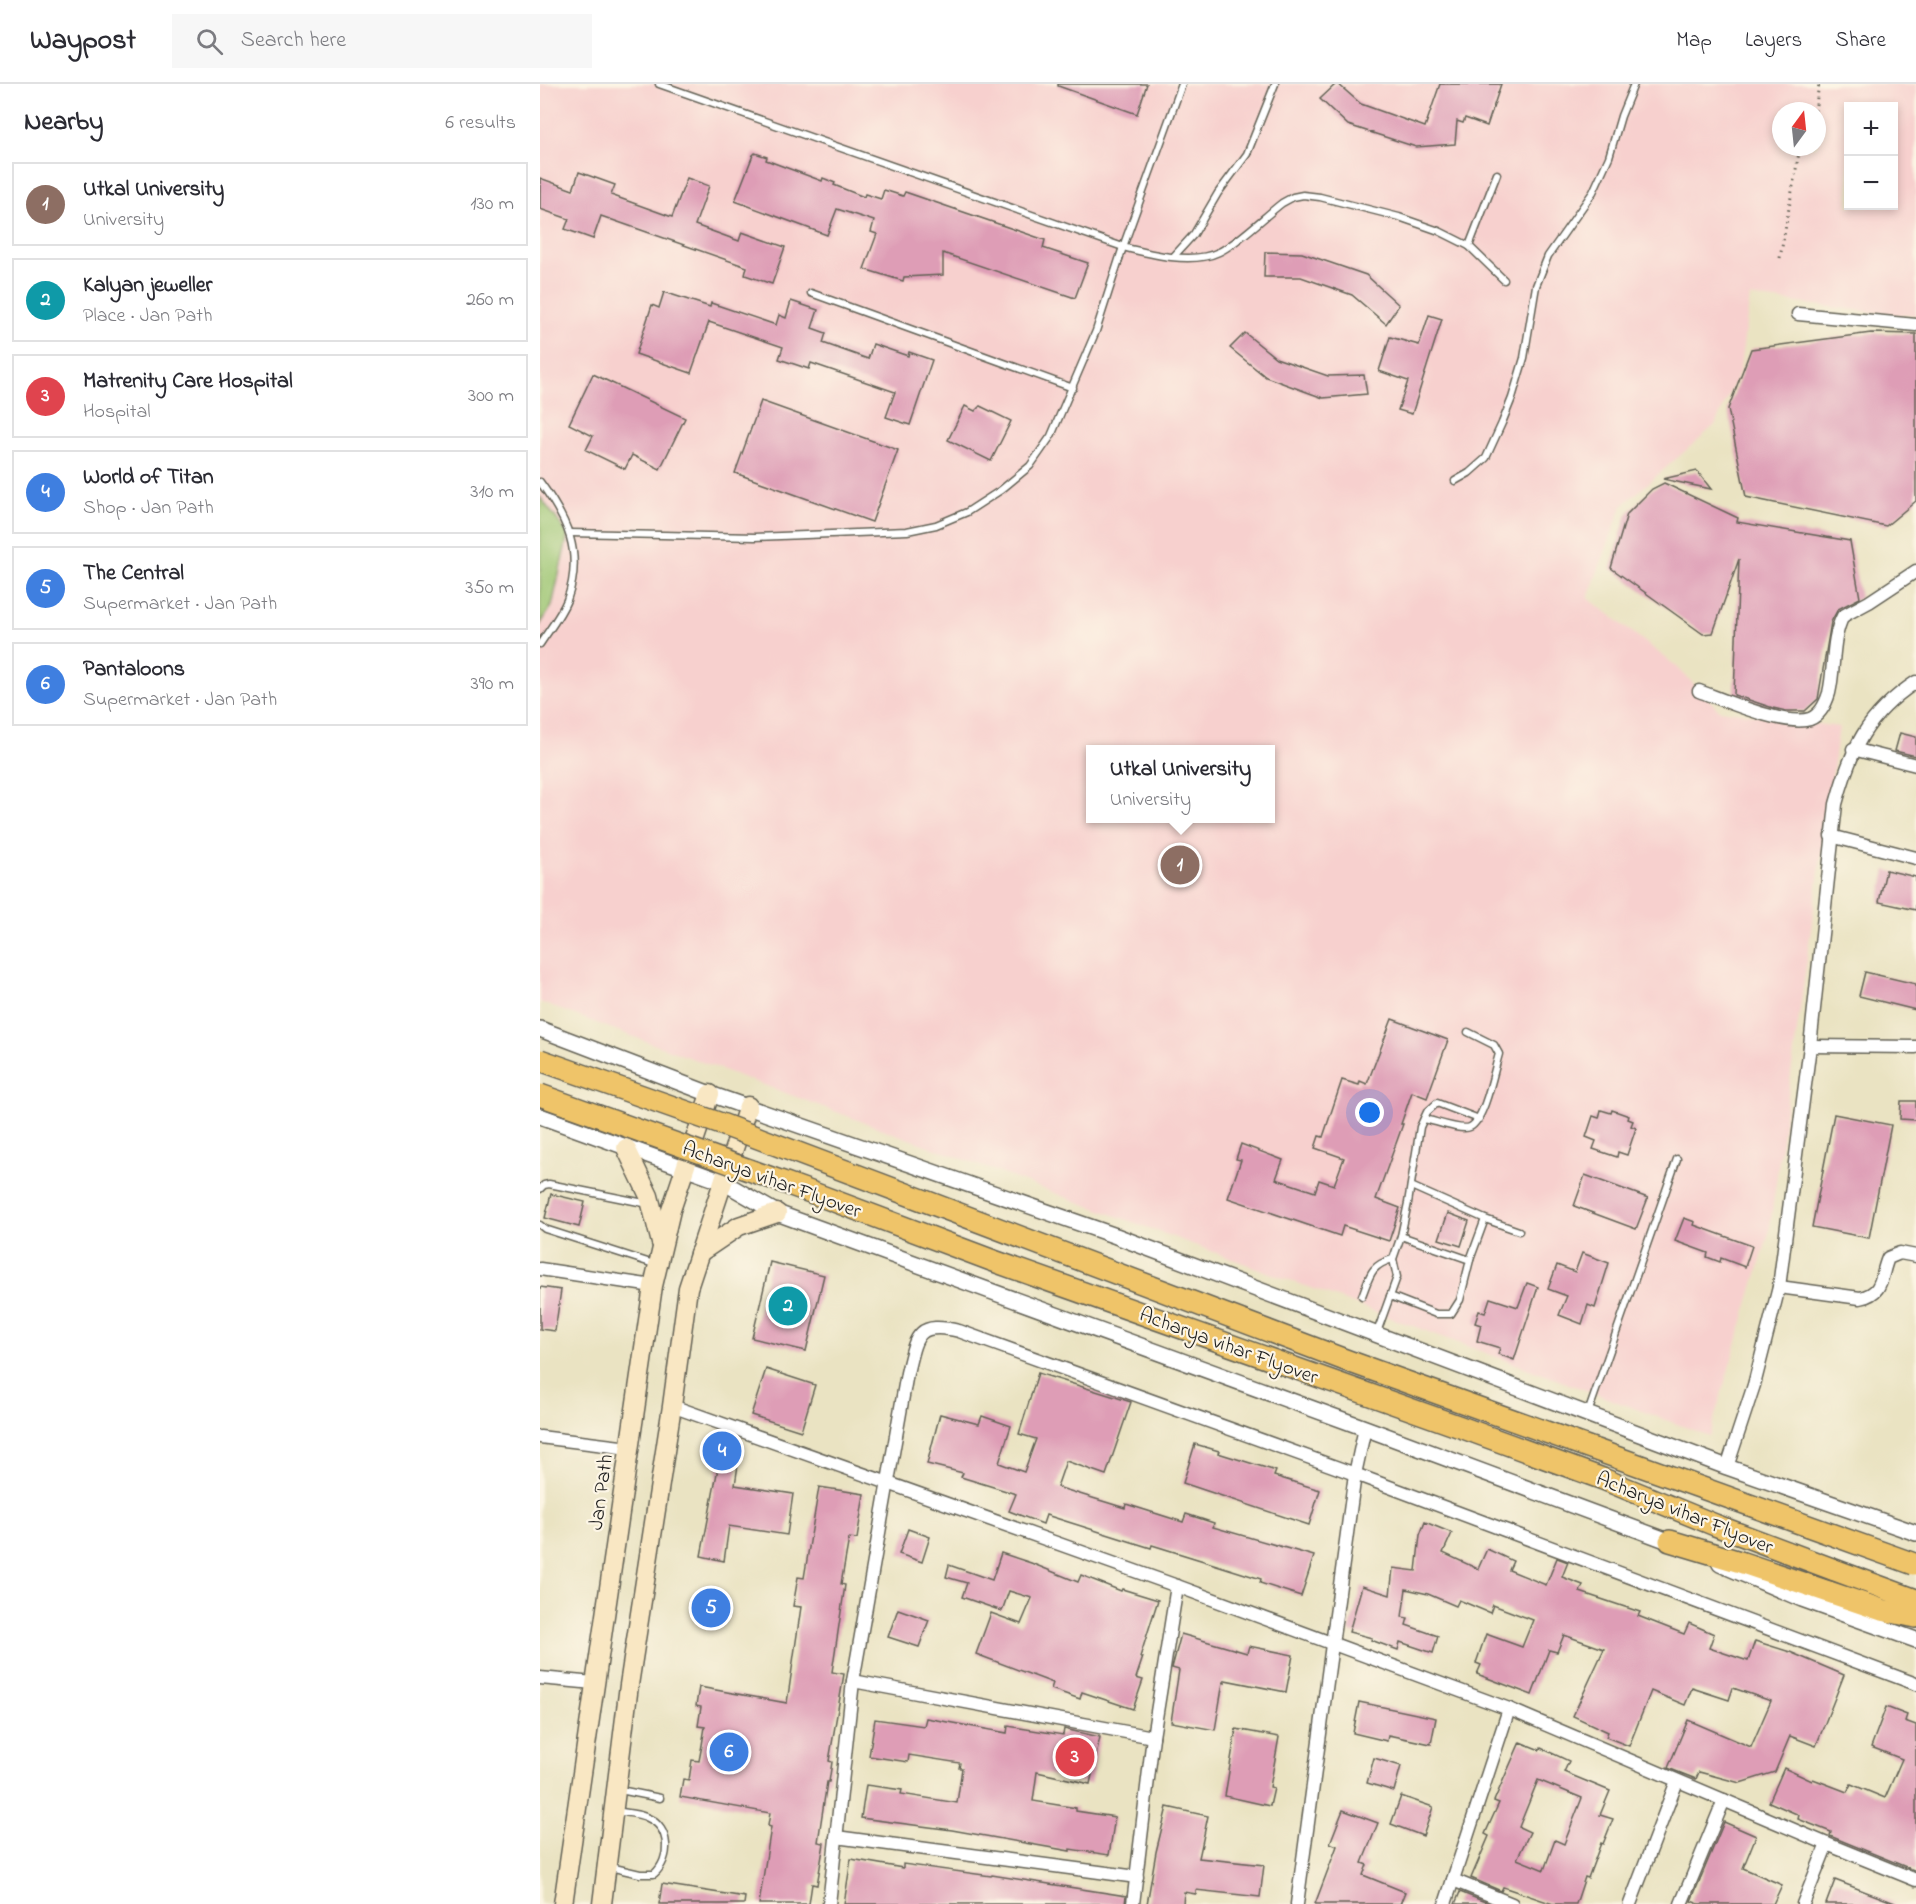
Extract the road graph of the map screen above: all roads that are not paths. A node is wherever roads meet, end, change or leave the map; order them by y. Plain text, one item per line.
1 (659, 84) edge
2 (1182, 84) edge
3 (1275, 84) edge
4 (1634, 84) edge
5 (1497, 174) dead end
6 (1469, 246) junction
7 (1123, 247) junction
8 (1174, 256) junction
9 (1504, 280) dead end
10 (811, 293) dead end
11 (1798, 314) dead end
12 (1916, 326) edge
13 (1072, 388) junction
14 (1455, 481) dead end
15 (540, 482) edge
16 (570, 532) junction
17 (1916, 571) edge
18 (540, 644) edge
19 (1916, 682) edge
20 (1699, 691) dead end
21 (1853, 748) junction
22 (1916, 765) edge
23 (1832, 836) junction
24 (1916, 858) edge
25 (540, 1029) edge
26 (1468, 1032) dead end
27 (1810, 1046) junction
28 (1916, 1047) edge
29 (540, 1060) edge
30 (710, 1094) junction
31 (540, 1095) edge
32 (748, 1106) junction
33 (540, 1116) edge
34 (1424, 1119) junction
35 (1479, 1119) junction
36 (626, 1148) junction
37 (1677, 1159) dead end
38 (685, 1169) junction
39 (723, 1182) junction
40 (1411, 1186) junction
41 (540, 1188) edge
42 (651, 1205) junction
43 (777, 1213) junction
44 (1485, 1219) junction
45 (540, 1225) edge
46 (1519, 1231) dead end
47 (1401, 1236) junction
48 (662, 1245) junction
49 (699, 1253) junction
50 (1916, 1256) edge
51 (1393, 1259) junction
52 (1470, 1260) junction
53 (658, 1265) junction
54 (540, 1269) edge
55 (653, 1286) junction
56 (1779, 1287) junction
57 (1362, 1296) dead end
58 (1390, 1296) junction
59 (1376, 1335) junction
60 (672, 1406) junction
61 (1588, 1415) junction
62 (1365, 1428) junction
63 (540, 1437) edge
64 (629, 1448) junction
65 (1727, 1467) junction
66 (1355, 1474) junction
67 (887, 1484) junction
68 (1916, 1533) edge
69 (1670, 1541) junction
70 (1915, 1565) edge
71 (1177, 1586) junction
72 (1916, 1600) edge
73 (1916, 1617) edge
74 (1916, 1640) edge
75 (1331, 1642) junction
76 (540, 1678) edge
77 (853, 1681) junction
78 (594, 1683) junction
79 (1916, 1684) edge
80 (1509, 1709) junction
81 (1153, 1737) junction
82 (1677, 1781) junction
83 (616, 1790) junction
84 (660, 1798) dead end
85 (1724, 1800) junction
86 (614, 1810) junction
87 (836, 1837) junction
88 (1827, 1844) junction
89 (606, 1867) junction
90 (1137, 1877) junction
91 (1453, 1880) junction
92 (1916, 1880) edge
93 (563, 1904) edge
94 (602, 1904) edge
95 (829, 1904) edge
96 (1133, 1904) edge
97 (1297, 1904) edge
98 (1445, 1904) edge
99 (1512, 1904) edge
100 (1630, 1904) edge
101 (1681, 1904) edge
102 (1803, 1904) edge

1 - 7 lane
2 - 7 lane
3 - 8 lane
4 - 14 lane
5 - 6 lane
6 - 8 lane
6 - 9 lane
7 - 8 lane
7 - 13 lane
10 - 13 lane
11 - 12 street
13 - 16 lane
15 - 16 lane
16 - 18 lane
17 - 20 street
19 - 21 street
21 - 22 street
21 - 23 street
23 - 24 street
23 - 27 street
25 - 30 street
26 - 35 lane
27 - 28 street
27 - 56 street
29 - 70 highway, Acharya vihar Flyover, bridge
30 - 32 street
30 - 38 main road, Jan Path
31 - 72 highway, Acharya vihar Flyover, bridge
32 - 39 main road
32 - 59 street
33 - 36 street
34 - 35 lane
34 - 35 lane
34 - 40 lane
36 - 38 street
36 - 42 main road
37 - 61 lane
38 - 39 street
38 - 48 main road, Jan Path
39 - 43 street
39 - 49 main road
40 - 44 lane
40 - 47 lane
41 - 42 lane
42 - 48 main road
43 - 49 main road
43 - 62 street
44 - 46 lane
44 - 52 lane
45 - 53 lane
47 - 51 lane
47 - 52 lane
48 - 53 main road, Jan Path
49 - 60 main road
50 - 56 street
51 - 57 lane
51 - 58 lane
52 - 58 lane
53 - 55 main road, Jan Path
54 - 55 street
55 - 64 main road, Jan Path
56 - 65 street
58 - 59 lane
59 - 61 street
60 - 67 street
60 - 83 main road
61 - 65 street
62 - 66 street
62 - 69 street
63 - 64 street
64 - 78 main road, Jan Path
65 - 68 street
66 - 67 street
66 - 75 street
66 - 79 street
67 - 71 street
67 - 77 street
69 - 73 highway
69 - 74 street
71 - 75 street
71 - 81 street
75 - 80 street
75 - 97 street
76 - 78 street
77 - 81 street
77 - 87 street
78 - 93 main road, Jan Path
80 - 82 street
80 - 91 street
81 - 90 street
82 - 85 street
82 - 100 street
83 - 84 lane
83 - 86 main road
85 - 88 street
85 - 101 street
86 - 89 main road
86 - 89 lane
87 - 90 street
87 - 95 street
88 - 92 street
88 - 102 street
89 - 94 main road
90 - 96 street
91 - 98 street
91 - 99 street

